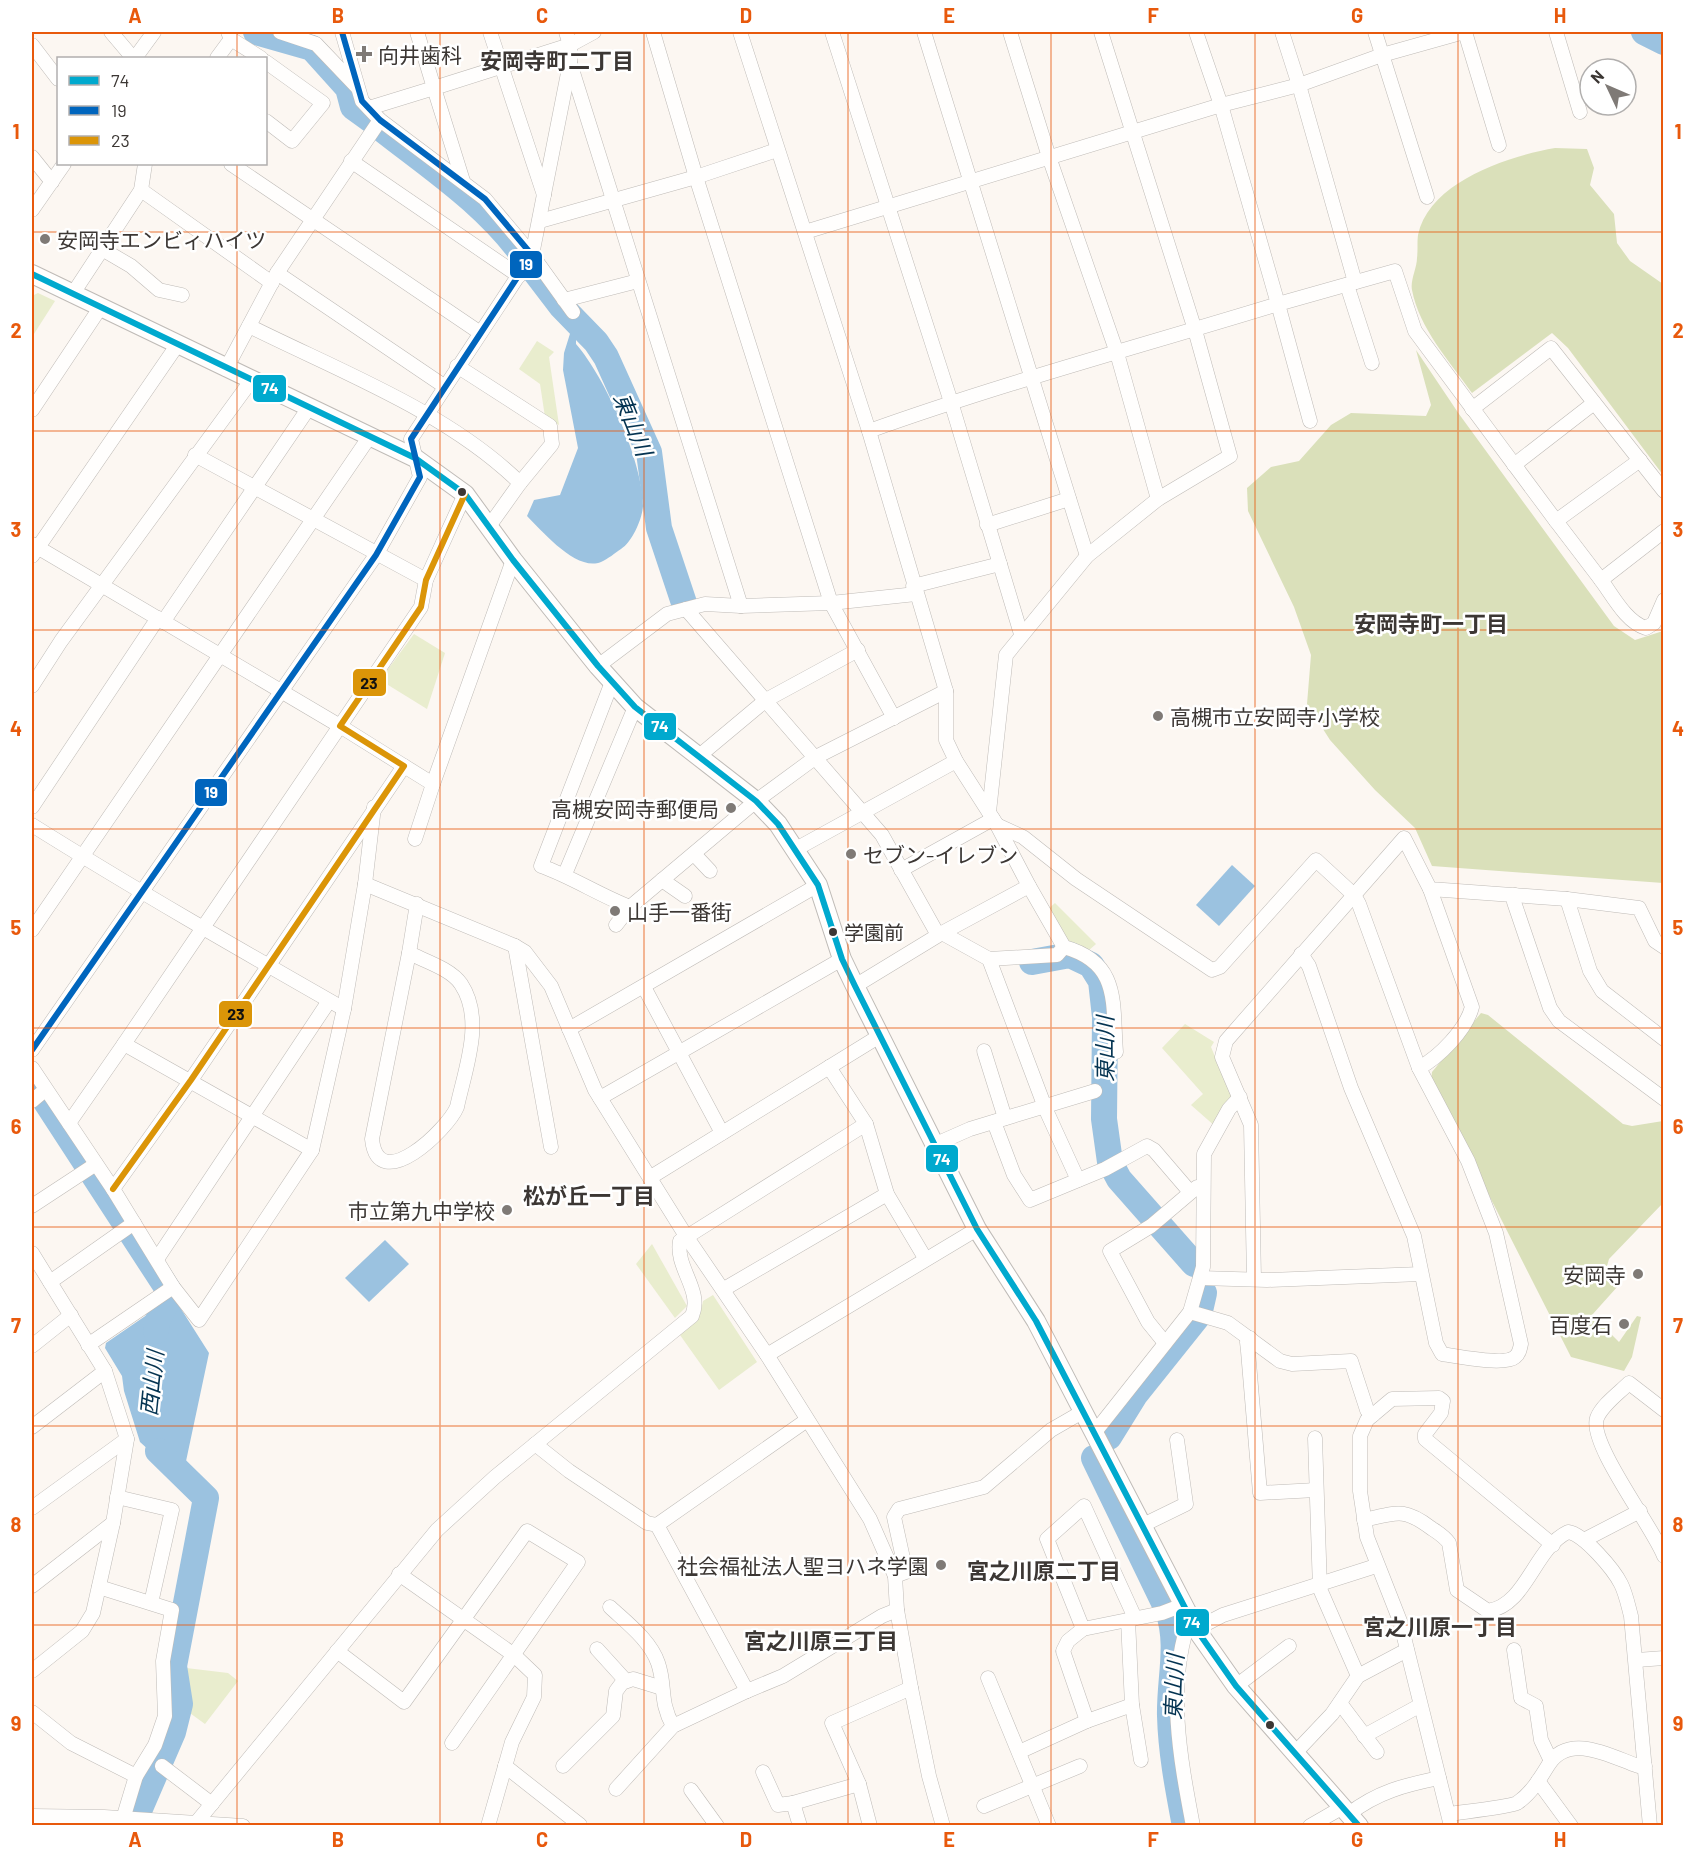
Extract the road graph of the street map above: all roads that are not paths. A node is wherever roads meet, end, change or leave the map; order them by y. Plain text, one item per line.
1 (111, 32) edge
2 (154, 32) edge
3 (280, 32) edge
4 (342, 32) edge
5 (417, 32) edge
6 (490, 32) edge
7 (594, 32) edge
8 (653, 32) edge
9 (740, 32) edge
10 (832, 32) edge
11 (924, 32) edge
12 (1010, 32) edge
13 (1101, 32) edge
14 (1196, 32) edge
15 (1282, 32) edge
16 (1374, 32) edge
17 (1464, 32) edge
18 (1556, 32) edge
19 (229, 35) edge
20 (568, 38) edge
21 (32, 45) edge
22 (1382, 55) junction
23 (133, 57) edge
24 (135, 57) edge
25 (218, 57) edge
26 (260, 57) edge
27 (267, 63) edge
28 (570, 63) junction
29 (501, 67) junction
30 (57, 78) edge
31 (1299, 85) junction
32 (359, 88) junction
33 (434, 88) junction
34 (1221, 105) junction
35 (1578, 105) edge
36 (369, 108) junction
37 (380, 120) junction
38 (267, 122) edge
39 (1132, 132) junction
40 (1499, 145) dead end
41 (777, 150) junction
42 (1049, 157) junction
43 (32, 158) edge
44 (351, 161) junction
45 (63, 165) edge
46 (145, 165) edge
47 (232, 165) edge
48 (696, 177) junction
49 (462, 181) junction
50 (52, 182) junction
51 (970, 182) junction
52 (141, 190) junction
53 (545, 197) junction
54 (1427, 197) dead end
55 (613, 200) junction
56 (887, 207) junction
57 (32, 210) edge
58 (314, 220) junction
59 (540, 221) junction
60 (805, 232) junction
61 (102, 249) junction
62 (532, 255) junction
63 (519, 276) junction
64 (274, 278) junction
65 (34, 279) edge
66 (638, 281) junction
67 (1351, 283) junction
68 (72, 295) junction
69 (182, 295) dead end
70 (564, 300) junction
71 (1278, 304) junction
72 (100, 308) junction
73 (573, 312) dead end
74 (249, 326) junction
75 (1195, 330) junction
76 (479, 332) junction
77 (178, 344) junction
78 (1117, 353) junction
79 (1371, 363) dead end
80 (457, 366) junction
81 (226, 369) junction
82 (1034, 379) junction
83 (251, 381) junction
84 (444, 386) junction
85 (951, 402) junction
86 (1594, 403) junction
87 (308, 409) junction
88 (1472, 409) junction
89 (32, 410) edge
90 (426, 413) junction
91 (1310, 421) dead end
92 (868, 431) junction
93 (370, 435) junction
94 (195, 455) junction
95 (415, 458) junction
96 (1640, 460) junction
97 (1514, 465) junction
98 (520, 483) junction
99 (255, 487) junction
100 (1664, 491) edge
101 (465, 494) junction
102 (1069, 499) junction
103 (1158, 499) junction
104 (312, 518) junction
105 (1556, 521) junction
106 (490, 525) junction
107 (987, 525) junction
108 (1664, 531) edge
109 (33, 549) edge
110 (376, 555) junction
111 (1087, 556) junction
112 (513, 560) junction
113 (1000, 564) junction
114 (426, 580) junction
115 (1601, 580) junction
116 (103, 585) junction
117 (915, 590) junction
118 (1664, 600) edge
119 (831, 603) junction
120 (741, 606) junction
121 (686, 609) junction
122 (160, 620) junction
123 (1021, 634) junction
124 (858, 650) junction
125 (220, 656) junction
126 (598, 666) junction
127 (612, 682) junction
128 (32, 686) edge
129 (278, 692) junction
130 (946, 692) junction
131 (766, 700) junction
132 (635, 707) junction
133 (894, 718) junction
134 (340, 726) junction
135 (699, 756) junction
136 (816, 757) junction
137 (956, 761) junction
138 (404, 766) junction
139 (433, 784) junction
140 (756, 801) junction
141 (32, 807) edge
142 (374, 807) junction
143 (861, 812) junction
144 (993, 818) junction
145 (32, 825) edge
146 (416, 839) dead end
147 (796, 849) junction
148 (694, 854) junction
149 (82, 856) junction
150 (901, 870) junction
151 (710, 871) dead end
152 (565, 874) junction
153 (662, 880) junction
154 (366, 884) junction
155 (818, 885) junction
156 (1029, 886) junction
157 (1430, 889) junction
158 (142, 890) junction
159 (1354, 895) junction
160 (1515, 895) junction
161 (685, 896) dead end
162 (1567, 899) junction
163 (417, 904) junction
164 (630, 907) junction
165 (616, 925) dead end
166 (201, 929) junction
167 (32, 930) edge
168 (940, 934) junction
169 (515, 946) junction
170 (1664, 947) edge
171 (1060, 951) junction
172 (409, 953) junction
173 (1301, 954) junction
174 (842, 959) junction
175 (990, 962) junction
176 (267, 965) junction
177 (855, 986) junction
178 (644, 987) junction
179 (329, 1001) junction
180 (344, 1010) junction
181 (569, 1029) junction
182 (878, 1037) junction
183 (1664, 1039) edge
184 (124, 1044) junction
185 (32, 1050) edge
186 (984, 1051) dead end
187 (1116, 1052) dead end
188 (679, 1054) junction
189 (829, 1067) junction
190 (32, 1068) edge
191 (1419, 1068) junction
192 (191, 1080) junction
193 (45, 1090) junction
194 (1095, 1090) dead end
195 (1240, 1097) junction
196 (600, 1098) junction
197 (1664, 1099) edge
198 (32, 1101) edge
199 (1045, 1105) junction
200 (254, 1117) junction
201 (999, 1120) junction
202 (69, 1124) junction
203 (866, 1124) junction
204 (722, 1133) junction
205 (936, 1144) junction
206 (551, 1147) dead end
207 (312, 1150) junction
208 (96, 1164) junction
209 (651, 1177) junction
210 (1078, 1180) junction
211 (1204, 1186) junction
212 (113, 1189) junction
213 (1190, 1192) junction
214 (887, 1194) junction
215 (32, 1206) edge
216 (134, 1223) junction
217 (977, 1229) junction
218 (686, 1236) junction
219 (925, 1258) junction
220 (157, 1259) junction
221 (33, 1261) edge
222 (1421, 1274) junction
223 (1200, 1278) junction
224 (1254, 1279) junction
225 (50, 1282) junction
226 (173, 1287) junction
227 (724, 1289) junction
228 (1196, 1313) junction
229 (71, 1314) junction
230 (1251, 1338) junction
231 (1165, 1343) junction
232 (88, 1345) junction
233 (32, 1346) edge
234 (767, 1355) junction
235 (105, 1371) junction
236 (1664, 1410) edge
237 (1084, 1411) junction
238 (1373, 1415) junction
239 (807, 1420) junction
240 (32, 1427) edge
241 (1095, 1432) junction
242 (127, 1438) junction
243 (1316, 1438) dead end
244 (1177, 1440) dead end
245 (535, 1444) junction
246 (1316, 1490) junction
247 (117, 1497) junction
248 (32, 1508) edge
249 (1640, 1511) junction
250 (1364, 1520) junction
251 (113, 1523) junction
252 (657, 1526) junction
253 (1143, 1526) junction
254 (1584, 1540) junction
255 (1552, 1545) junction
256 (1664, 1556) edge
257 (1376, 1566) junction
258 (399, 1574) junction
259 (895, 1576) junction
260 (1320, 1583) junction
261 (32, 1586) edge
262 (99, 1587) junction
263 (151, 1603) junction
264 (610, 1607) dead end
265 (897, 1610) junction
266 (1180, 1615) junction
267 (464, 1618) junction
268 (1132, 1619) junction
269 (1083, 1629) junction
270 (1289, 1646) dead end
271 (597, 1649) dead end
272 (1407, 1650) junction
273 (1514, 1650) dead end
274 (337, 1651) junction
275 (514, 1655) junction
276 (1664, 1658) edge
277 (1636, 1659) junction
278 (32, 1671) edge
279 (1358, 1676) junction
280 (988, 1678) dead end
281 (626, 1681) junction
282 (1236, 1686) junction
283 (662, 1688) junction
284 (911, 1688) junction
285 (747, 1691) junction
286 (1340, 1704) junction
287 (1132, 1705) junction
288 (1419, 1706) junction
289 (32, 1712) edge
290 (1087, 1721) junction
291 (673, 1726) junction
292 (1364, 1736) junction
293 (452, 1743) dead end
294 (1019, 1752) junction
295 (1295, 1752) junction
296 (1377, 1752) dead end
297 (1141, 1760) dead end
298 (1551, 1761) junction
299 (162, 1766) dead end
300 (505, 1766) junction
301 (563, 1766) dead end
302 (1080, 1766) dead end
303 (1645, 1766) junction
304 (763, 1772) dead end
305 (136, 1776) junction
306 (1439, 1778) junction
307 (1538, 1781) junction
308 (859, 1784) junction
309 (1032, 1786) junction
310 (616, 1789) dead end
311 (692, 1790) dead end
312 (793, 1803) junction
313 (212, 1804) junction
314 (984, 1806) dead end
315 (32, 1816) edge
316 (1351, 1816) edge
317 (1450, 1820) edge
318 (117, 1821) edge
319 (203, 1824) edge
320 (580, 1825) edge
321 (243, 1826) edge
322 (488, 1826) edge
323 (717, 1826) edge
324 (800, 1826) edge
325 (870, 1826) edge
326 (943, 1826) edge
327 (1049, 1826) edge
328 (1192, 1826) edge
329 (1310, 1826) edge
330 (1571, 1826) edge
331 (1650, 1826) edge

1 - 23 street
2 - 24 street
3 - 32 street
4 - 32 street
5 - 33 street
6 - 29 street
7 - 20 street
8 - 48 street
9 - 41 street
10 - 56 street
11 - 51 street
12 - 42 street
13 - 39 street
14 - 34 street
15 - 31 street
16 - 22 street
17 - 22 street
17 - 40 street
18 - 35 street
19 - 25 street
19 - 26 street
20 - 28 street
20 - 29 street
21 - 30 street
22 - 31 street
22 - 54 street
27 - 38 street
28 - 53 street
28 - 55 street
29 - 33 street
29 - 53 street
31 - 34 street
31 - 67 street
32 - 36 street
33 - 36 street
33 - 49 street
34 - 39 street
34 - 71 street
36 - 37 street
37 - 44 street
37 - 49 street
39 - 42 street
39 - 75 street
41 - 48 street
41 - 60 street
42 - 51 street
42 - 78 street
43 - 50 street
44 - 58 street
44 - 63 street
45 - 50 street
46 - 52 street
47 - 58 street
48 - 55 street
48 - 119 street
49 - 62 street
50 - 57 street
51 - 56 street
51 - 82 street
52 - 61 street
52 - 64 street
53 - 59 street
55 - 59 street
55 - 66 street
56 - 60 street
56 - 85 street
58 - 64 street
58 - 76 street
59 - 62 street
60 - 92 street
61 - 68 street
61 - 69 street
62 - 63 street
62 - 70 street
63 - 76 street
64 - 74 street
64 - 84 street
65 - 68 main road
66 - 70 street
66 - 120 street
67 - 71 street
67 - 79 street
67 - 88 street
68 - 72 main road
70 - 73 street
71 - 75 street
71 - 91 street
72 - 77 main road
72 - 89 street
74 - 81 street
74 - 90 street
75 - 78 street
75 - 103 street
76 - 80 street
77 - 81 main road
77 - 109 street
78 - 82 street
78 - 103 street
80 - 84 street
80 - 98 street
81 - 83 main road
82 - 85 street
82 - 102 street
83 - 87 main road
83 - 94 street
84 - 90 street
85 - 92 street
85 - 107 street
86 - 88 street
86 - 96 street
86 - 97 street
87 - 93 main road
87 - 99 street
88 - 97 street
90 - 95 street
90 - 98 street
92 - 117 street
93 - 95 main road
93 - 104 street
94 - 99 street
94 - 116 street
95 - 101 main road
95 - 110 street
96 - 100 street
96 - 105 street
97 - 105 street
98 - 106 street
99 - 104 street
99 - 122 street
101 - 106 main road
101 - 114 street
102 - 107 street
102 - 111 street
103 - 111 street
104 - 110 street
104 - 125 street
105 - 115 street
106 - 112 main road
107 - 113 street
108 - 115 street
109 - 116 street
110 - 114 street
110 - 129 street
111 - 123 street
112 - 126 main road
112 - 139 street
113 - 117 street
113 - 123 street
114 - 134 street
115 - 118 street
116 - 122 street
116 - 128 street
117 - 119 street
117 - 130 street
119 - 120 street
119 - 124 street
120 - 121 street
121 - 126 street
121 - 131 street
122 - 125 street
122 - 141 street
123 - 144 street
124 - 131 street
124 - 133 street
125 - 129 street
125 - 149 street
126 - 127 main road
127 - 132 main road
127 - 152 street
129 - 134 street
129 - 158 street
130 - 133 street
130 - 137 street
131 - 135 street
131 - 136 street
132 - 135 main road
132 - 152 street
133 - 136 street
134 - 138 street
134 - 166 street
135 - 140 main road
136 - 140 street
136 - 143 street
137 - 143 street
137 - 144 street
138 - 139 street
138 - 142 street
139 - 146 street
140 - 147 main road
140 - 148 street
142 - 154 street
142 - 176 street
143 - 147 street
143 - 150 street
144 - 150 street
144 - 156 street
144 - 159 street
145 - 149 street
147 - 155 main road
148 - 151 street
148 - 153 street
149 - 158 street
149 - 167 street
150 - 168 street
152 - 164 street
153 - 161 street
153 - 164 street
154 - 163 street
154 - 180 street
155 - 174 main road
155 - 178 street
156 - 168 street
156 - 171 street
157 - 159 street
157 - 160 street
157 - 191 street
158 - 166 street
158 - 185 street
159 - 173 street
159 - 191 street
160 - 162 street
160 - 197 street
162 - 170 street
162 - 183 street
163 - 169 street
163 - 172 street
164 - 165 street
166 - 176 street
166 - 184 street
168 - 175 street
168 - 177 street
169 - 181 street
169 - 206 street
171 - 175 street
171 - 187 street
172 - 172 street
173 - 195 street
173 - 222 street
174 - 177 main road
174 - 188 street
175 - 199 street
176 - 179 street
176 - 192 street
177 - 182 main road
178 - 181 street
178 - 188 street
179 - 180 street
179 - 200 street
180 - 207 street
181 - 196 street
182 - 189 street
182 - 205 main road
184 - 192 street
184 - 202 street
186 - 201 street
188 - 196 street
188 - 204 street
189 - 203 street
189 - 204 street
190 - 193 street
191 - 222 street
192 - 200 street
192 - 212 street
193 - 198 street
193 - 202 street
194 - 199 street
195 - 211 street
195 - 224 street
196 - 209 street
199 - 201 street
199 - 210 street
200 - 207 street
200 - 220 street
201 - 205 street
201 - 210 street
202 - 208 street
203 - 214 street
203 - 218 street
204 - 209 street
205 - 217 main road
207 - 226 street
208 - 212 street
208 - 215 street
209 - 218 street
210 - 213 street
211 - 213 street
211 - 223 street
212 - 216 street
213 - 231 street
214 - 219 street
214 - 227 street
216 - 220 street
216 - 225 street
217 - 219 street
217 - 237 main road
218 - 227 street
218 - 245 street
219 - 234 street
220 - 226 street
221 - 225 street
222 - 224 street
223 - 224 street
223 - 228 street
225 - 229 street
226 - 232 street
227 - 234 street
228 - 230 street
228 - 231 street
229 - 232 street
229 - 233 street
230 - 238 street
230 - 246 street
231 - 241 street
232 - 235 street
234 - 239 street
235 - 240 street
235 - 242 street
236 - 249 street
237 - 241 main road
237 - 259 street
238 - 250 street
238 - 255 street
239 - 252 street
239 - 259 street
241 - 253 main road
242 - 247 street
242 - 248 street
243 - 246 street
244 - 253 street
245 - 252 street
245 - 258 street
246 - 260 street
247 - 251 street
247 - 263 street
249 - 254 street
249 - 256 street
250 - 255 street
250 - 257 street
251 - 261 street
251 - 262 street
252 - 285 street
253 - 266 main road
254 - 255 street
254 - 277 street
257 - 260 street
257 - 272 street
258 - 267 street
258 - 274 street
259 - 265 street
260 - 266 street
260 - 279 street
262 - 263 street
262 - 278 street
263 - 305 street
264 - 283 street
265 - 284 street
265 - 285 street
266 - 268 street
266 - 282 main road
266 - 328 street
267 - 274 street
267 - 275 street
267 - 275 street
268 - 269 street
268 - 269 street
268 - 287 street
269 - 290 street
270 - 282 street
271 - 281 street
272 - 279 street
272 - 288 street
273 - 298 street
274 - 313 street
275 - 293 street
275 - 300 street
276 - 277 street
277 - 303 street
279 - 286 street
280 - 294 street
281 - 283 street
281 - 301 street
282 - 295 main road
283 - 291 street
284 - 308 street
284 - 326 street
285 - 291 street
286 - 292 street
286 - 295 street
287 - 290 street
287 - 297 street
288 - 292 street
288 - 306 street
289 - 305 street
290 - 294 street
291 - 310 street
292 - 296 street
294 - 309 street
295 - 316 main road
298 - 303 street
298 - 307 street
299 - 313 street
300 - 320 street
300 - 322 street
302 - 309 street
303 - 331 street
304 - 312 street
305 - 318 street
306 - 316 street
306 - 317 street
307 - 317 street
307 - 330 street
308 - 312 street
308 - 325 street
309 - 314 street
309 - 327 street
311 - 323 street
312 - 324 street
313 - 319 street
315 - 318 street
316 - 329 street
318 - 319 street
319 - 321 street

